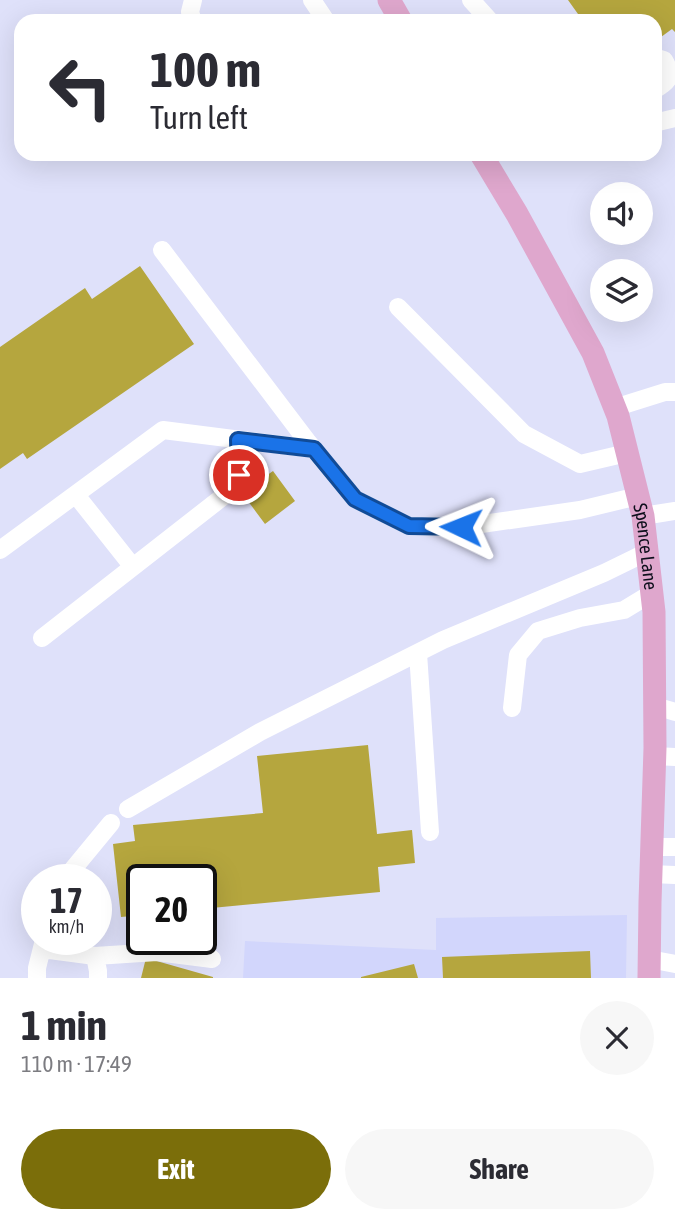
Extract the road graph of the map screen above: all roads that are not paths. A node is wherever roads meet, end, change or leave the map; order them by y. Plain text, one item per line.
1 (471, 0) edge
2 (484, 14) edge
3 (662, 59) edge
4 (662, 85) edge
5 (485, 161) edge
6 (162, 250) dead end
7 (398, 307) dead end
8 (675, 392) edge
9 (614, 408) junction
10 (238, 440) junction
11 (314, 449) junction
12 (627, 453) junction
13 (76, 495) junction
14 (641, 506) junction
15 (675, 511) edge
16 (0, 550) edge
17 (647, 552) junction
18 (133, 567) junction
19 (652, 593) junction
20 (43, 638) dead end
21 (418, 653) junction
22 (512, 708) dead end
23 (665, 709) edge
24 (665, 756) edge
25 (128, 808) dead end
26 (111, 823) dead end
27 (430, 832) dead end
28 (652, 847) junction
29 (675, 847) edge
30 (77, 864) edge
31 (651, 874) junction
32 (675, 875) edge
33 (41, 955) edge
34 (91, 955) edge
35 (95, 956) junction
36 (212, 959) dead end
37 (675, 964) edge
38 (649, 969) edge
39 (37, 973) edge
40 (98, 978) edge

1 - 2 lane
3 - 4 lane
5 - 9 main road, Spence Lane
6 - 11 lane
7 - 12 lane
8 - 9 lane
9 - 12 main road, Spence Lane
10 - 11 lane
10 - 13 lane
10 - 18 lane
11 - 14 lane
12 - 14 main road, Spence Lane
13 - 16 lane
13 - 18 lane
14 - 15 lane
14 - 17 main road, Spence Lane
17 - 19 main road, Spence Lane
17 - 21 lane
18 - 20 lane
19 - 22 lane
19 - 23 main road, Spence Lane
21 - 25 lane
21 - 27 lane
23 - 24 main road, Spence Lane
24 - 28 main road, Spence Lane
26 - 30 lane
28 - 29 lane
28 - 31 main road, Spence Lane
31 - 32 lane
31 - 38 main road, Spence Lane
33 - 39 lane
34 - 35 lane
35 - 36 lane
35 - 40 lane
37 - 38 lane

